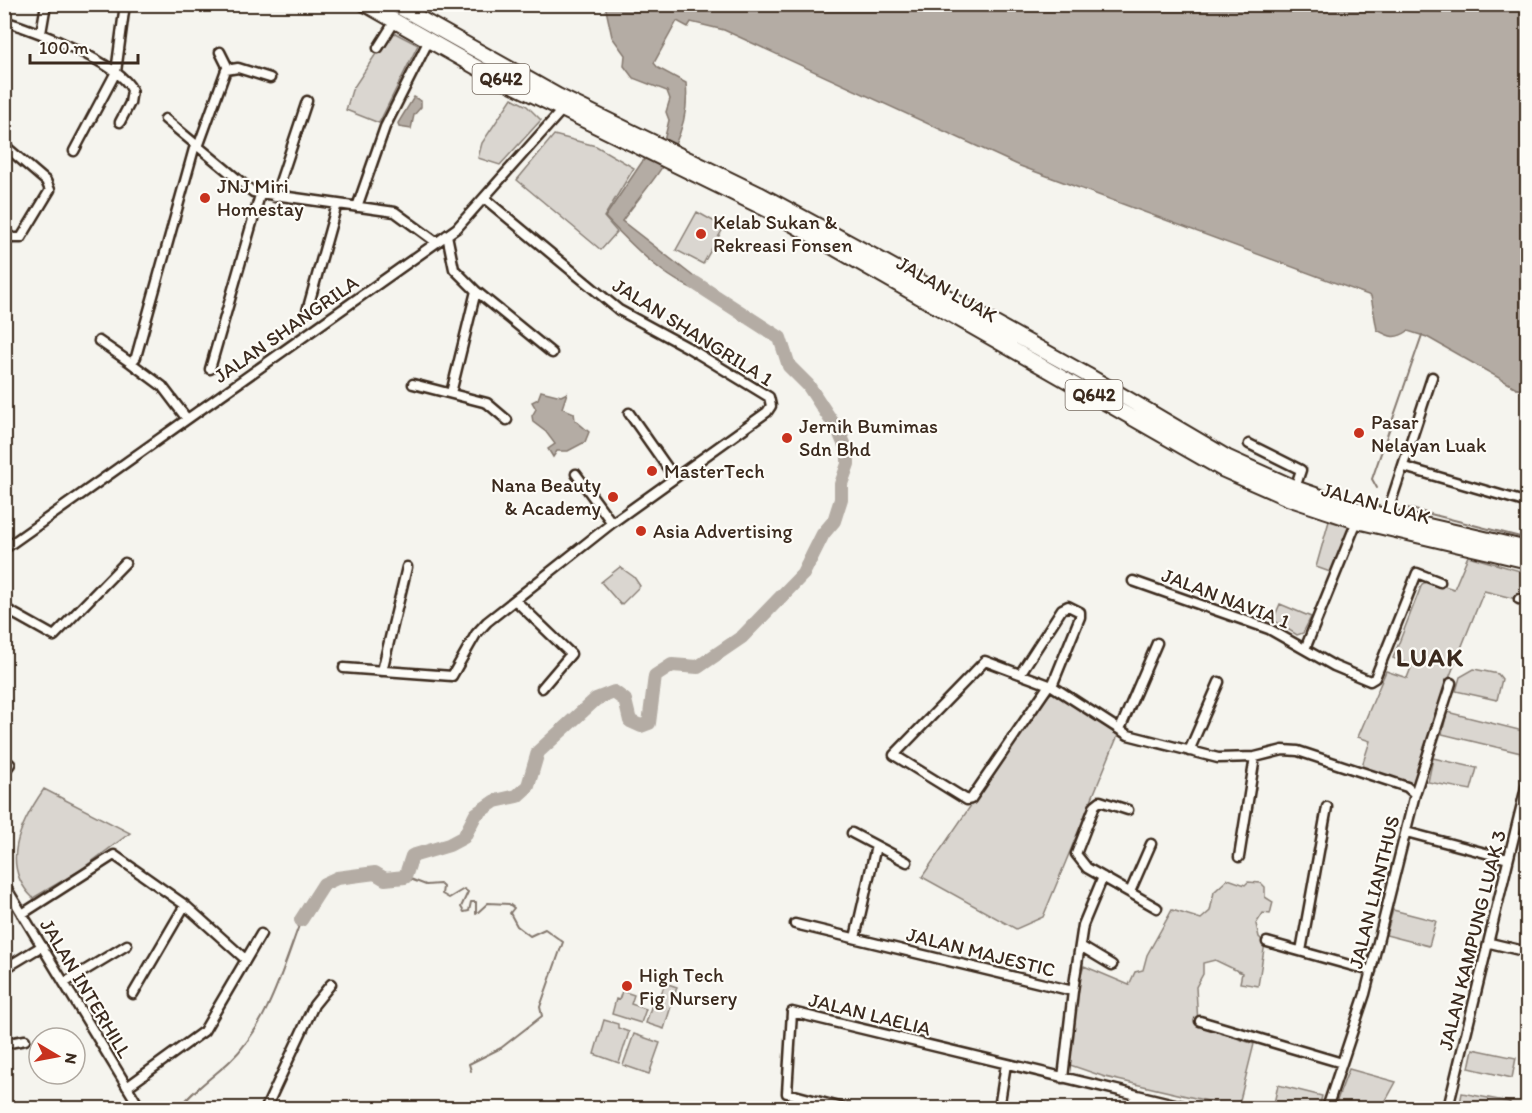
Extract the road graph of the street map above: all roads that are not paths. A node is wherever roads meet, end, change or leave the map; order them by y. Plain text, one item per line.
1 (46, 4) edge
2 (125, 4) edge
3 (365, 4) edge
4 (394, 4) edge
5 (4, 21) edge
6 (394, 21) junction
7 (42, 33) junction
8 (429, 40) junction
9 (378, 48) dead end
10 (220, 52) dead end
11 (228, 68) junction
12 (116, 72) junction
13 (270, 78) dead end
14 (307, 101) dead end
15 (562, 110) junction
16 (165, 120) dead end
17 (120, 122) dead end
18 (642, 142) junction
19 (4, 145) edge
20 (197, 146) junction
21 (74, 151) dead end
22 (687, 164) junction
23 (260, 195) junction
24 (275, 197) junction
25 (484, 198) junction
26 (337, 204) junction
27 (357, 207) junction
28 (4, 232) edge
29 (447, 235) junction
30 (436, 242) junction
31 (476, 291) junction
32 (306, 311) dead end
33 (99, 340) dead end
34 (552, 353) dead end
35 (131, 363) junction
36 (210, 369) dead end
37 (1087, 375) junction
38 (1432, 377) dead end
39 (413, 384) dead end
40 (451, 393) junction
41 (1141, 405) junction
42 (1123, 411) junction
43 (629, 413) dead end
44 (187, 419) junction
45 (507, 420) dead end
46 (1175, 443) junction
47 (1249, 444) dead end
48 (1404, 466) junction
49 (576, 474) dead end
50 (674, 477) junction
51 (1295, 488) junction
52 (1527, 502) edge
53 (1386, 517) junction
54 (1357, 521) junction
55 (612, 523) junction
56 (4, 549) edge
57 (1527, 549) edge
58 (1527, 561) edge
59 (125, 563) dead end
60 (407, 567) dead end
61 (1133, 581) dead end
62 (1440, 582) dead end
63 (516, 601) junction
64 (4, 608) edge
65 (1156, 643) dead end
66 (1305, 649) junction
67 (344, 668) dead end
68 (382, 671) junction
69 (1020, 674) junction
70 (1219, 682) dead end
71 (1451, 683) dead end
72 (1051, 686) junction
73 (542, 688) dead end
74 (1120, 729) junction
75 (1189, 751) junction
76 (1256, 757) junction
77 (1527, 779) edge
78 (1415, 794) junction
79 (1327, 807) dead end
80 (1128, 810) dead end
81 (1406, 832) junction
82 (852, 833) dead end
83 (1151, 844) dead end
84 (876, 846) junction
85 (1239, 857) dead end
86 (1508, 859) junction
87 (907, 862) dead end
88 (1103, 877) junction
89 (4, 884) edge
90 (1130, 892) junction
91 (185, 905) junction
92 (1157, 908) dead end
93 (22, 914) junction
94 (795, 924) dead end
95 (261, 934) dead end
96 (855, 938) junction
97 (1267, 942) dead end
98 (1490, 943) junction
99 (127, 945) dead end
100 (42, 946) junction
101 (1082, 947) junction
102 (1301, 951) junction
103 (1527, 952) edge
104 (244, 958) junction
105 (1112, 965) dead end
106 (4, 969) edge
107 (1371, 971) junction
108 (64, 983) junction
109 (331, 984) dead end
110 (1073, 991) junction
111 (133, 994) dead end
112 (1200, 1021) dead end
113 (25, 1040) dead end
114 (4, 1044) edge
115 (1341, 1063) junction
116 (1006, 1065) junction
117 (1063, 1078) junction
118 (127, 1087) junction
119 (1134, 1095) junction
120 (140, 1108) edge
121 (266, 1108) edge
122 (843, 1108) edge
123 (999, 1108) edge
124 (1133, 1108) edge
125 (1191, 1108) edge
126 (1327, 1108) edge
127 (1448, 1108) edge

1 - 7 street
2 - 12 street
3 - 6 main road, JALAN LUAK / Q642
4 - 18 main road, JALAN LUAK / Q642
5 - 7 street
6 - 8 main road, JALAN LUAK / Q642
6 - 9 street
7 - 12 street
8 - 15 main road, JALAN LUAK / Q642
8 - 27 street
10 - 11 street
11 - 13 street
11 - 20 street
12 - 17 street
12 - 21 street
14 - 24 street
15 - 18 main road, JALAN LUAK / Q642
15 - 25 street, JALAN SHANGRILA
16 - 20 street
18 - 22 main road, JALAN LUAK / Q642
19 - 28 street
20 - 23 street
20 - 35 street
22 - 37 main road, JALAN LUAK / Q642
22 - 42 main road, JALAN LUAK / Q642
23 - 24 street
23 - 36 street
24 - 26 street
25 - 29 street, JALAN SHANGRILA
25 - 50 street, JALAN SHANGRILA 1
26 - 27 street
26 - 32 street
27 - 30 street
29 - 30 street, JALAN SHANGRILA
29 - 31 street
30 - 44 street, JALAN SHANGRILA
31 - 34 street
31 - 40 street
33 - 35 street
35 - 44 street
37 - 41 main road, JALAN LUAK / Q642
37 - 42 main road
38 - 48 street
39 - 40 street
40 - 45 street
41 - 46 main road
41 - 51 main road, JALAN LUAK / Q642
42 - 46 main road, JALAN LUAK / Q642
43 - 50 street
44 - 56 street, JALAN SHANGRILA
46 - 54 main road, JALAN LUAK / Q642
47 - 51 street
48 - 52 street
48 - 53 street
49 - 55 street
50 - 55 street
51 - 53 main road, JALAN LUAK / Q642
53 - 57 main road, JALAN LUAK / Q642
54 - 58 main road, JALAN LUAK / Q642
54 - 66 street
55 - 63 street
59 - 64 street
60 - 68 street
61 - 66 street, JALAN NAVIA 1
62 - 66 street, JALAN NAVIA 1
63 - 68 street
63 - 73 street
65 - 74 street
67 - 68 street
69 - 72 street
69 - 72 street
69 - 72 street
70 - 75 street
71 - 78 street, JALAN LIANTHUS
72 - 74 street
74 - 75 street
75 - 76 street
76 - 78 street
76 - 85 street
77 - 86 street, JALAN KAMPUNG LUAK 3
78 - 81 street, JALAN LIANTHUS
79 - 102 street
80 - 88 street
81 - 86 street
81 - 107 street, JALAN LIANTHUS
82 - 84 street
83 - 90 street
84 - 87 street
84 - 96 street
86 - 98 street, JALAN KAMPUNG LUAK 3
88 - 90 street
88 - 101 street
89 - 93 street, JALAN INTERHILL
90 - 92 street
91 - 93 street
91 - 104 street
91 - 111 street
93 - 100 street, JALAN INTERHILL
94 - 96 street, JALAN MAJESTIC
95 - 104 street
96 - 110 street, JALAN MAJESTIC
97 - 102 street
98 - 103 street
98 - 127 street, JALAN KAMPUNG LUAK 3
99 - 108 street
100 - 106 street
100 - 108 street, JALAN INTERHILL
101 - 105 street
101 - 110 street
102 - 107 street
104 - 118 street
107 - 115 street, JALAN LIANTHUS
108 - 118 street, JALAN INTERHILL
109 - 121 street
110 - 117 street, JALAN MAJESTIC
112 - 115 street
113 - 114 street
115 - 126 street, JALAN LIANTHUS
116 - 117 street, JALAN LAELIA
116 - 122 street, JALAN LAELIA
116 - 123 street
117 - 119 street, JALAN LAELIA
118 - 120 street, JALAN INTERHILL
119 - 124 street
119 - 125 street, JALAN LAELIA

